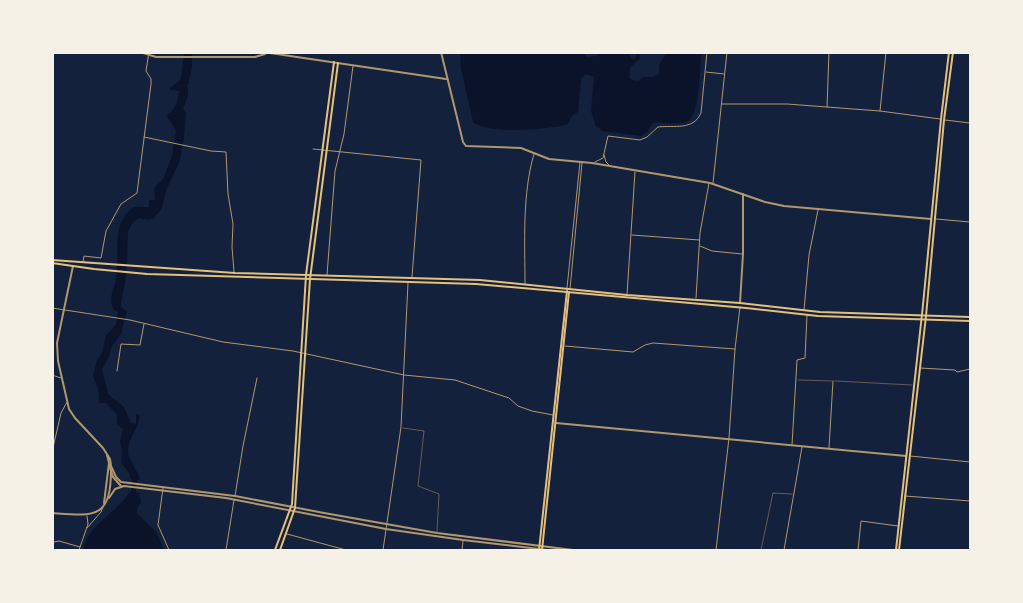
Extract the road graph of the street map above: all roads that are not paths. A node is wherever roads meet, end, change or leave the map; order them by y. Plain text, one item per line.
1 (140, 52) edge
2 (263, 52) edge
3 (441, 52) edge
4 (707, 52) edge
5 (727, 52) edge
6 (829, 52) edge
7 (886, 52) edge
8 (949, 52) edge
9 (953, 52) edge
10 (267, 53) edge
11 (148, 54) edge
12 (334, 62) junction
13 (338, 63) junction
14 (353, 65) junction
15 (705, 72) junction
16 (724, 74) junction
17 (448, 79) junction
18 (722, 104) junction
19 (827, 107) junction
20 (880, 111) junction
21 (942, 120) junction
22 (970, 123) edge
23 (143, 137) junction
24 (313, 149) dead end
25 (323, 150) junction
26 (326, 150) junction
27 (340, 151) junction
28 (534, 154) junction
29 (604, 154) junction
30 (581, 162) junction
31 (592, 163) junction
32 (611, 166) junction
33 (635, 171) junction
34 (709, 182) junction
35 (713, 184) junction
36 (743, 194) junction
37 (818, 209) junction
38 (933, 219) junction
39 (970, 222) edge
40 (631, 235) junction
41 (700, 240) junction
42 (699, 246) junction
43 (743, 254) junction
44 (52, 261) edge
45 (82, 263) junction
46 (73, 266) junction
47 (234, 273) junction
48 (327, 275) junction
49 (306, 277) junction
50 (310, 277) junction
51 (412, 278) junction
52 (408, 282) junction
53 (525, 284) junction
54 (568, 291) junction
55 (627, 295) junction
56 (696, 300) junction
57 (740, 303) junction
58 (740, 307) junction
59 (52, 308) edge
60 (64, 310) junction
61 (804, 311) junction
62 (808, 315) junction
63 (922, 316) junction
64 (926, 316) junction
65 (970, 317) edge
66 (921, 319) junction
67 (926, 319) junction
68 (970, 321) edge
69 (144, 324) junction
70 (564, 346) junction
71 (735, 349) junction
72 (302, 354) junction
73 (920, 368) junction
74 (970, 369) edge
75 (117, 371) dead end
76 (52, 375) edge
77 (404, 375) junction
78 (62, 378) junction
79 (257, 378) dead end
80 (796, 380) junction
81 (833, 381) junction
82 (914, 385) junction
83 (67, 402) junction
84 (554, 415) junction
85 (556, 423) junction
86 (401, 427) junction
87 (729, 438) junction
88 (53, 443) edge
89 (792, 445) junction
90 (802, 446) junction
91 (829, 448) junction
92 (52, 452) edge
93 (106, 453) junction
94 (908, 456) junction
95 (970, 462) edge
96 (108, 463) junction
97 (111, 466) junction
98 (111, 474) junction
99 (124, 482) junction
100 (118, 484) junction
101 (123, 486) junction
102 (162, 489) junction
103 (110, 490) junction
104 (794, 495) junction
105 (905, 496) junction
106 (235, 497) junction
107 (107, 498) junction
108 (970, 501) edge
109 (104, 506) junction
110 (292, 509) junction
111 (52, 513) edge
112 (86, 515) junction
113 (386, 525) junction
114 (898, 526) junction
115 (87, 528) junction
116 (386, 529) junction
117 (437, 533) junction
118 (286, 534) junction
119 (463, 540) junction
120 (52, 547) edge
121 (80, 547) junction
122 (540, 549) edge
123 (79, 550) edge
124 (169, 550) edge
125 (226, 550) edge
126 (275, 550) edge
127 (280, 550) edge
128 (346, 550) edge
129 (383, 550) edge
130 (462, 550) edge
131 (547, 550) edge
132 (573, 550) edge
133 (716, 550) edge
134 (761, 550) edge
135 (784, 550) edge
136 (858, 550) edge
137 (897, 550) edge

1 - 11 street
2 - 10 street
3 - 17 street
4 - 15 street
5 - 16 street
6 - 19 street
7 - 20 street
8 - 21 main road
9 - 21 main road
10 - 11 street
10 - 12 street
11 - 23 street
12 - 13 street
12 - 25 main road
13 - 14 street
13 - 26 main road
14 - 17 street
14 - 27 street
15 - 16 street
15 - 29 street
16 - 18 street
17 - 28 street
18 - 19 street
18 - 35 street
19 - 20 street
20 - 21 street
21 - 22 street
21 - 38 main road
23 - 45 street
23 - 47 street
24 - 25 street
25 - 26 street
25 - 49 main road
26 - 27 street
26 - 50 main road
27 - 48 street
27 - 51 street
28 - 30 street
28 - 53 street
29 - 31 street
29 - 32 street
30 - 31 street
30 - 54 street
31 - 32 street
32 - 33 street
33 - 34 street
33 - 40 street
34 - 35 street
34 - 41 street
35 - 36 street
36 - 37 street
36 - 43 street
37 - 38 street
37 - 61 street
38 - 39 street
38 - 63 main road
38 - 64 main road
40 - 41 street
40 - 55 street
41 - 42 street
42 - 43 street
42 - 56 street
43 - 57 street
44 - 45 main road
44 - 46 main road
45 - 47 main road
46 - 49 main road
46 - 60 street
47 - 49 main road
48 - 50 main road
48 - 51 main road
49 - 50 main road
49 - 72 main road
50 - 52 main road
50 - 72 main road
51 - 53 main road
52 - 54 main road
52 - 77 street
53 - 54 main road
54 - 55 main road
54 - 58 main road
54 - 70 main road
54 - 84 main road
55 - 56 main road
56 - 57 main road
57 - 61 main road
58 - 62 main road
58 - 71 street
59 - 60 street
60 - 69 street
60 - 78 street
61 - 63 main road
62 - 66 main road
62 - 80 street
63 - 64 main road
63 - 66 main road
64 - 65 main road
64 - 67 main road
66 - 67 main road
66 - 82 main road
67 - 68 main road
67 - 73 main road
69 - 72 street
69 - 75 street
70 - 71 street
70 - 85 main road
71 - 87 street
72 - 77 street
72 - 110 main road
73 - 74 street
73 - 94 main road
76 - 78 street
77 - 84 street
77 - 86 street
78 - 83 street
79 - 106 street
80 - 81 lane
80 - 89 street
81 - 82 lane
81 - 91 street
82 - 94 main road
83 - 88 street
83 - 93 street
84 - 122 main road
85 - 87 street
85 - 122 main road
86 - 113 street
86 - 117 lane
87 - 89 street
87 - 133 street
88 - 92 street
89 - 90 street
90 - 91 street
90 - 104 street
91 - 94 street
93 - 96 street
93 - 97 street
94 - 95 street
94 - 105 main road
94 - 114 main road
96 - 98 street
96 - 107 street
97 - 98 street
97 - 99 street
98 - 100 street
98 - 103 street
99 - 100 street
99 - 102 street
100 - 101 street
100 - 103 street
101 - 102 street
101 - 107 street
102 - 106 street
102 - 124 street
103 - 107 street
104 - 134 lane
104 - 135 street
105 - 108 street
105 - 137 main road
106 - 110 street
106 - 125 street
107 - 109 street
109 - 112 street
109 - 115 street
110 - 113 street
110 - 116 street
110 - 118 main road
110 - 126 main road
111 - 112 street
112 - 115 street
113 - 116 street
113 - 117 street
114 - 136 street
114 - 137 main road
115 - 121 street
116 - 119 street
116 - 129 street
117 - 122 street
118 - 127 main road
118 - 128 street
119 - 122 street
119 - 130 street
120 - 121 street
121 - 123 street
122 - 131 street
122 - 132 street

